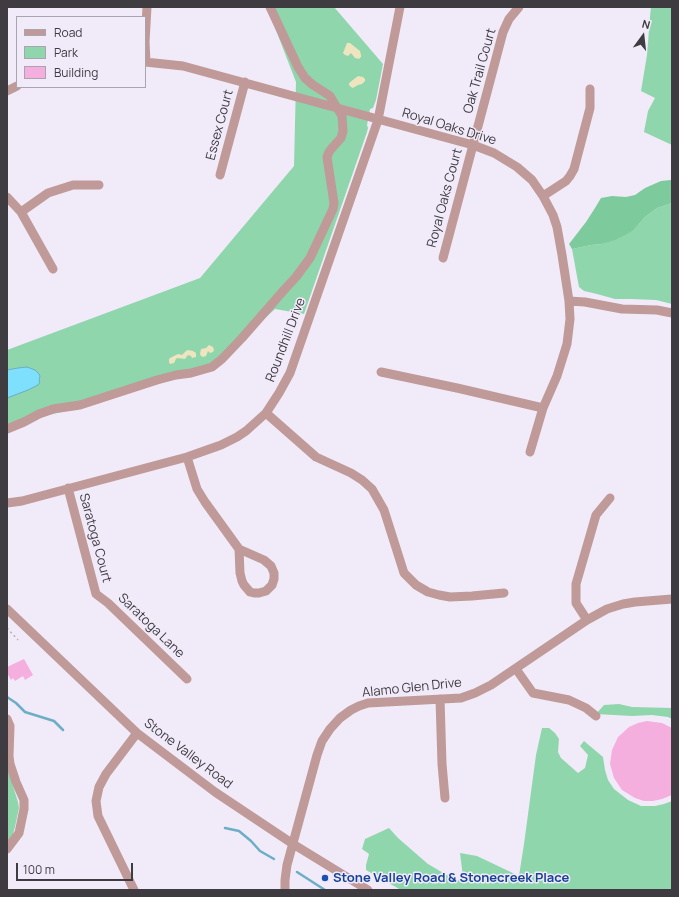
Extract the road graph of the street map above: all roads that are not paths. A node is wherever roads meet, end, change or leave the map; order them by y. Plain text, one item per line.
1 (147, 7) edge
2 (270, 7) edge
3 (400, 7) edge
4 (519, 7) edge
5 (146, 24) edge
6 (146, 62) edge
7 (245, 82) junction
8 (16, 86) edge
9 (590, 89) dead end
10 (7, 91) edge
11 (336, 108) junction
12 (378, 120) junction
13 (473, 145) junction
14 (220, 175) dead end
15 (99, 185) dead end
16 (543, 196) junction
17 (7, 197) edge
18 (21, 212) junction
19 (443, 258) dead end
20 (53, 270) dead end
21 (569, 301) junction
22 (672, 313) edge
23 (382, 372) dead end
24 (543, 408) junction
25 (266, 413) junction
26 (7, 429) edge
27 (530, 452) dead end
28 (187, 456) junction
29 (68, 488) junction
30 (610, 498) dead end
31 (7, 503) edge
32 (239, 549) junction
33 (504, 593) dead end
34 (96, 594) joint
35 (672, 599) edge
36 (8, 614) edge
37 (587, 620) junction
38 (516, 669) junction
39 (187, 678) dead end
40 (440, 699) junction
41 (596, 716) dead end
42 (7, 719) edge
43 (137, 734) junction
44 (445, 798) dead end
45 (293, 844) junction
46 (7, 849) edge
47 (134, 890) edge
48 (285, 890) edge
49 (368, 890) edge

1 - 5 street
2 - 11 street
3 - 12 street, Roundhill Drive
4 - 13 street, Oak Trail Court
6 - 7 street, Royal Oaks Drive
7 - 11 street, Royal Oaks Drive
7 - 14 street, Essex Court
8 - 10 street
9 - 16 street
11 - 12 street, Royal Oaks Drive
11 - 26 street
12 - 13 street, Royal Oaks Drive
12 - 25 street, Roundhill Drive
13 - 16 street, Royal Oaks Drive
13 - 19 street, Royal Oaks Court
15 - 18 street
16 - 21 street, Royal Oaks Drive
17 - 18 street
18 - 20 street
21 - 22 street
21 - 24 street, Royal Oaks Drive
23 - 24 street
24 - 27 street, Royal Oaks Drive
25 - 28 street, Roundhill Drive
25 - 33 street
28 - 29 street, Roundhill Drive
28 - 32 street
29 - 31 street, Roundhill Drive
29 - 34 street, Saratoga Court
30 - 37 street
32 - 32 street
34 - 39 street, Saratoga Lane
35 - 37 street, Alamo Glen Drive
36 - 43 street, Stone Valley Road
37 - 38 street, Alamo Glen Drive
38 - 40 street, Alamo Glen Drive
38 - 41 street
40 - 44 street
40 - 45 street, Alamo Glen Drive
42 - 46 street
43 - 45 street, Stone Valley Road
43 - 47 street
45 - 48 street, Alamo Glen Drive
45 - 49 street, Stone Valley Road

